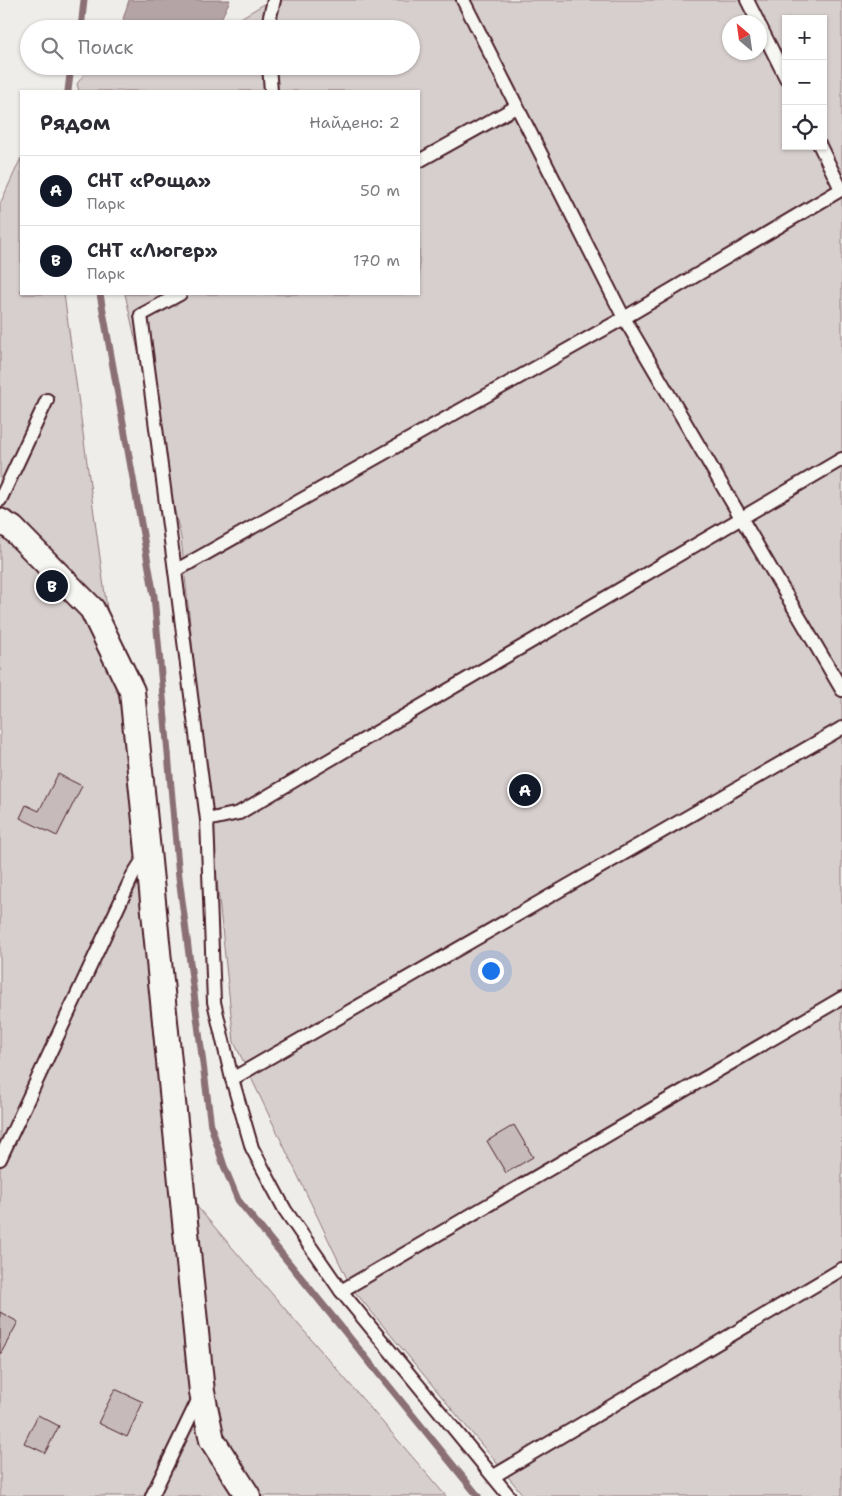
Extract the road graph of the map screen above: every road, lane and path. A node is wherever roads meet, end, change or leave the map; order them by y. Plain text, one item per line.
1 (274, 0) edge
2 (463, 0) edge
3 (746, 0) edge
4 (754, 15) edge
5 (270, 20) edge
6 (767, 40) edge
7 (782, 70) edge
8 (270, 75) edge
9 (271, 90) edge
10 (516, 108) junction
11 (822, 150) edge
12 (420, 161) edge
13 (842, 189) edge
14 (178, 295) edge
15 (624, 318) junction
16 (47, 400) dead end
17 (842, 459) edge
18 (0, 500) edge
19 (742, 519) junction
20 (0, 521) edge
21 (175, 571) junction
22 (842, 690) edge
23 (842, 728) edge
24 (207, 820) junction
25 (148, 851) junction
26 (842, 998) edge
27 (232, 1080) junction
28 (0, 1159) edge
29 (842, 1269) edge
30 (341, 1291) junction
31 (202, 1392) junction
32 (494, 1476) junction
33 (152, 1496) edge
34 (248, 1496) edge
35 (509, 1496) edge

1 - 5 lane
2 - 10 lane
3 - 4 lane
6 - 7 lane
8 - 9 lane
10 - 12 lane
10 - 15 lane
11 - 13 lane
13 - 15 lane
14 - 21 lane
15 - 19 lane
15 - 21 lane
16 - 18 lane
17 - 19 lane
19 - 22 lane
19 - 24 lane
20 - 25 street
21 - 24 lane
23 - 27 lane
24 - 27 lane
25 - 28 lane
25 - 31 street
26 - 30 lane
27 - 30 lane
29 - 32 lane
30 - 32 lane
31 - 33 lane
31 - 34 street
32 - 35 lane

